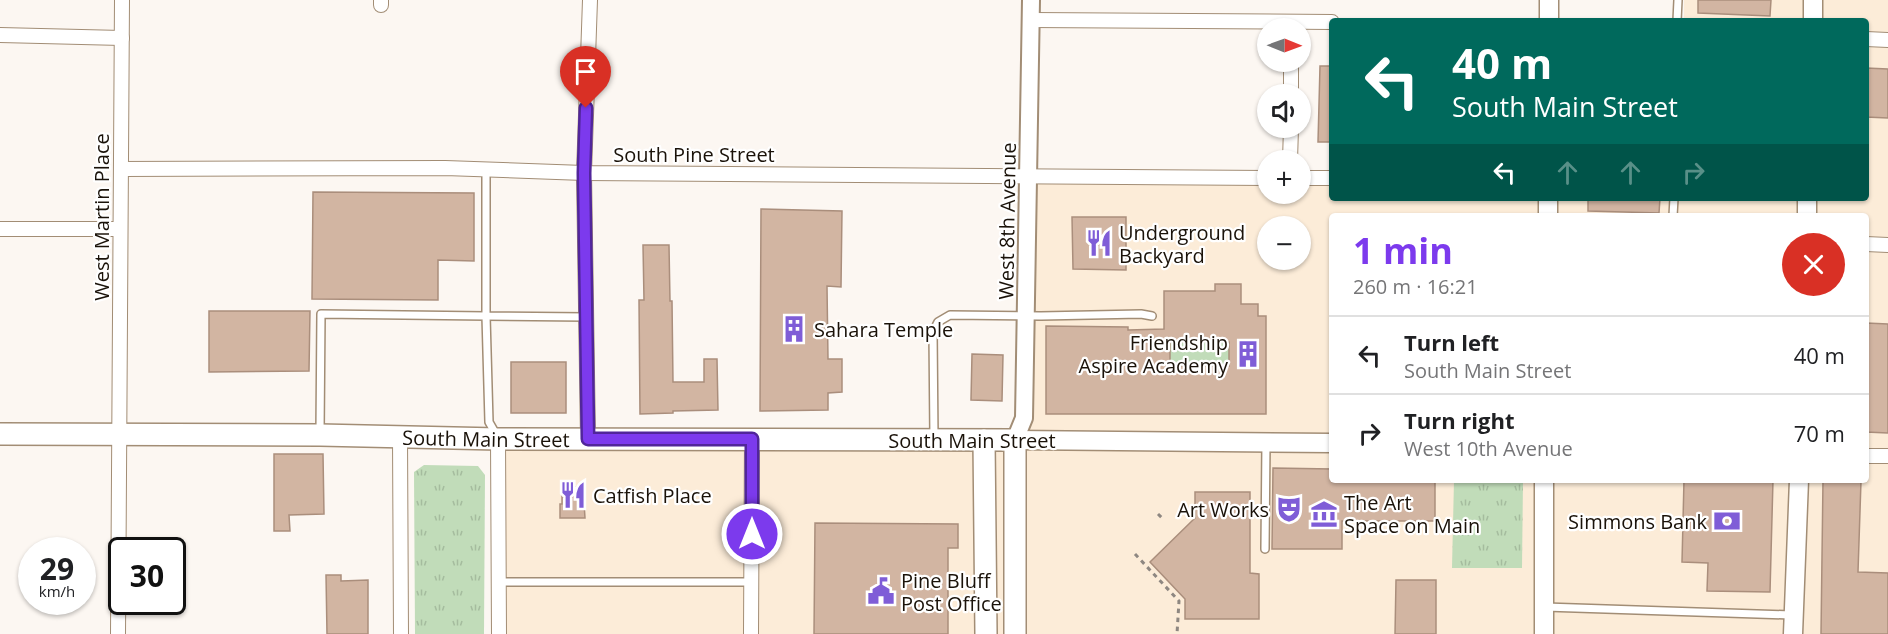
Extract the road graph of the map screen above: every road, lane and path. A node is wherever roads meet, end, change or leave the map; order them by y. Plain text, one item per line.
1 (122, 0) edge
2 (590, 0) edge
3 (1031, 0) edge
4 (1549, 0) edge
5 (1678, 0) edge
6 (1814, 0) edge
7 (1549, 18) edge
8 (1677, 18) edge
9 (1813, 18) edge
10 (1031, 20) junction
11 (1329, 22) edge
12 (1257, 24) edge
13 (1311, 24) edge
14 (0, 35) edge
15 (122, 38) junction
16 (1869, 39) edge
17 (1888, 40) edge
18 (121, 169) junction
19 (486, 169) junction
20 (584, 173) junction
21 (1028, 175) junction
22 (1257, 178) edge
23 (1311, 178) edge
24 (1329, 178) edge
25 (0, 229) edge
26 (120, 229) junction
27 (1869, 244) edge
28 (1888, 245) edge
29 (486, 316) junction
30 (1027, 316) junction
31 (1152, 316) dead end
32 (586, 317) junction
33 (0, 434) edge
34 (119, 435) junction
35 (320, 435) junction
36 (400, 437) junction
37 (498, 439) junction
38 (588, 439) junction
39 (752, 439) junction
40 (934, 440) junction
41 (984, 440) junction
42 (1015, 440) junction
43 (1266, 442) junction
44 (1329, 443) edge
45 (1869, 456) edge
46 (1888, 456) edge
47 (1544, 483) edge
48 (1798, 483) edge
49 (1158, 514) dead end
50 (1164, 520) dead end
51 (1265, 549) dead end
52 (1135, 554) dead end
53 (498, 582) junction
54 (751, 582) junction
55 (1544, 607) junction
56 (1794, 615) junction
57 (118, 634) edge
58 (401, 634) edge
59 (499, 634) edge
60 (751, 634) edge
61 (986, 634) edge
62 (1015, 634) edge
63 (1178, 634) edge
64 (1544, 634) edge
65 (1793, 634) edge

1 - 15 street, West Martin Place
2 - 20 street
3 - 10 street, West 8th Avenue
4 - 7 main road
5 - 8 lane
6 - 9 main road
10 - 12 street
10 - 21 street, West 8th Avenue
11 - 13 street
14 - 15 street
15 - 18 street, West Martin Place
16 - 17 street
18 - 19 street, South Pine Street
18 - 26 street, West Martin Place
19 - 20 street, South Pine Street
19 - 29 lane
20 - 21 street, South Pine Street
20 - 32 street
21 - 22 street, South Pine Street
21 - 30 street, West 8th Avenue
23 - 24 street
25 - 26 street
26 - 34 street, West Martin Place
27 - 28 street
29 - 32 lane
29 - 35 lane
29 - 37 lane
30 - 31 lane
30 - 40 lane
30 - 42 street, West 8th Avenue
32 - 38 street
33 - 34 main road, South Main Street
34 - 35 main road, South Main Street
34 - 57 street, West Martin Place
35 - 36 main road, South Main Street
36 - 37 main road, South Main Street
36 - 58 street
37 - 38 main road, South Main Street
37 - 53 street
38 - 39 main road, South Main Street
39 - 40 main road, South Main Street
39 - 54 street
40 - 41 main road, South Main Street
41 - 42 main road, South Main Street
41 - 61 main road
42 - 43 main road, South Main Street
42 - 62 main road
43 - 44 main road, South Main Street
43 - 51 lane
45 - 46 street
47 - 55 main road
48 - 56 main road
49 - 50 path
52 - 63 path
53 - 54 lane
53 - 59 street
54 - 60 street
55 - 56 lane
55 - 64 main road
56 - 65 main road

